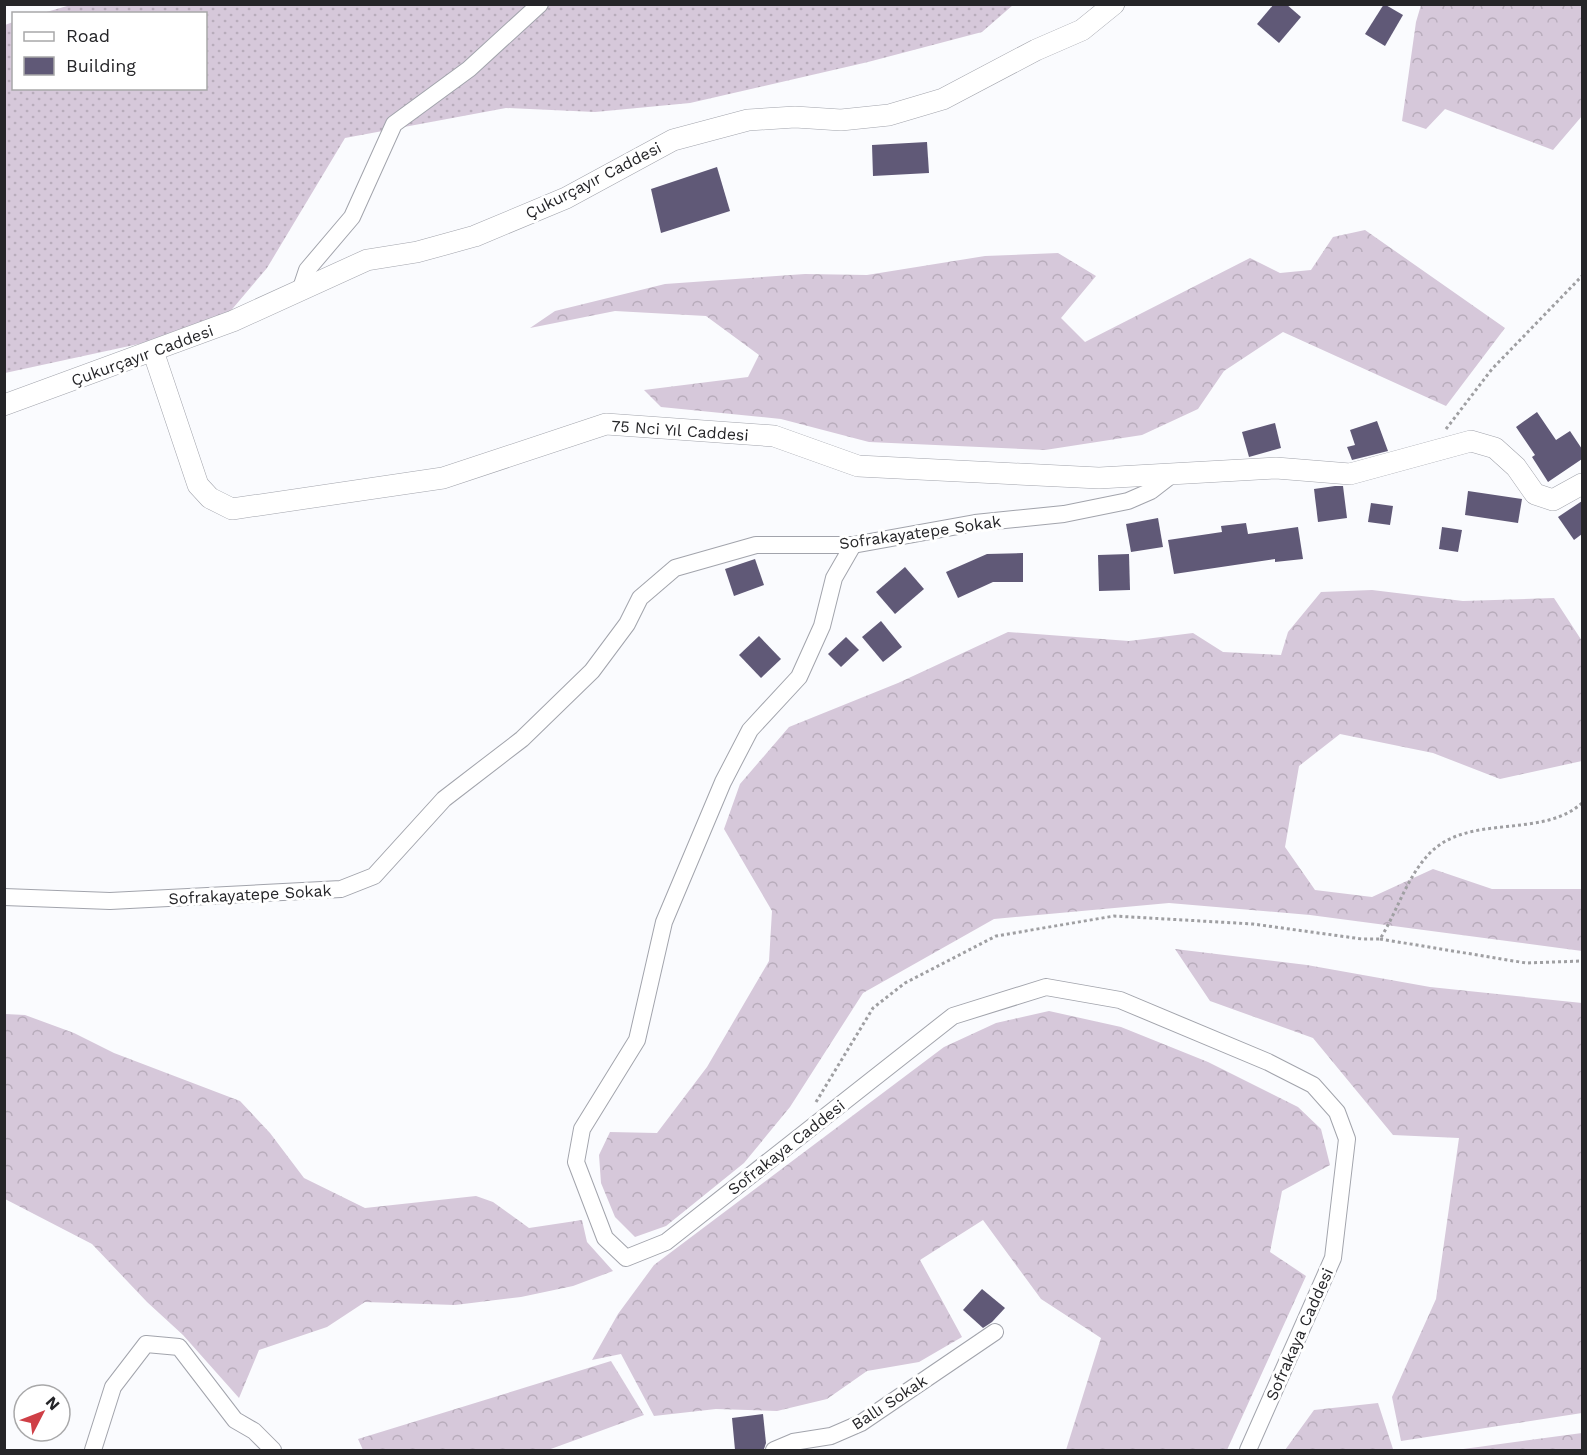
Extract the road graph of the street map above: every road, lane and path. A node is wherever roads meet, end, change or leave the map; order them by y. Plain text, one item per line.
1 (540, 4) edge
2 (1114, 4) edge
3 (1582, 276) edge
4 (301, 288) junction
5 (153, 351) junction
6 (4, 405) edge
7 (1432, 451) junction
8 (1173, 474) junction
9 (1582, 484) edge
10 (853, 545) junction
11 (1582, 803) edge
12 (4, 897) edge
13 (1380, 939) junction
14 (1582, 961) edge
15 (814, 1106) dead end
16 (995, 1332) dead end
17 (93, 1450) edge
18 (273, 1450) edge
19 (774, 1450) edge
20 (1248, 1450) edge

1 - 4 street
2 - 4 street, Çukurçayır Caddesi
3 - 7 path
4 - 5 street, Çukurçayır Caddesi
5 - 6 street, Çukurçayır Caddesi
5 - 8 street, 75 Nci Yıl Caddesi
7 - 8 street, 75 Nci Yıl Caddesi
7 - 9 street, 75 Nci Yıl Caddesi
8 - 10 street, Sofrakayatepe Sokak
10 - 12 street, Sofrakayatepe Sokak
10 - 20 street, Sofrakaya Caddesi
11 - 13 path
13 - 14 path
13 - 15 path
16 - 19 street, Ballı Sokak
17 - 18 street

